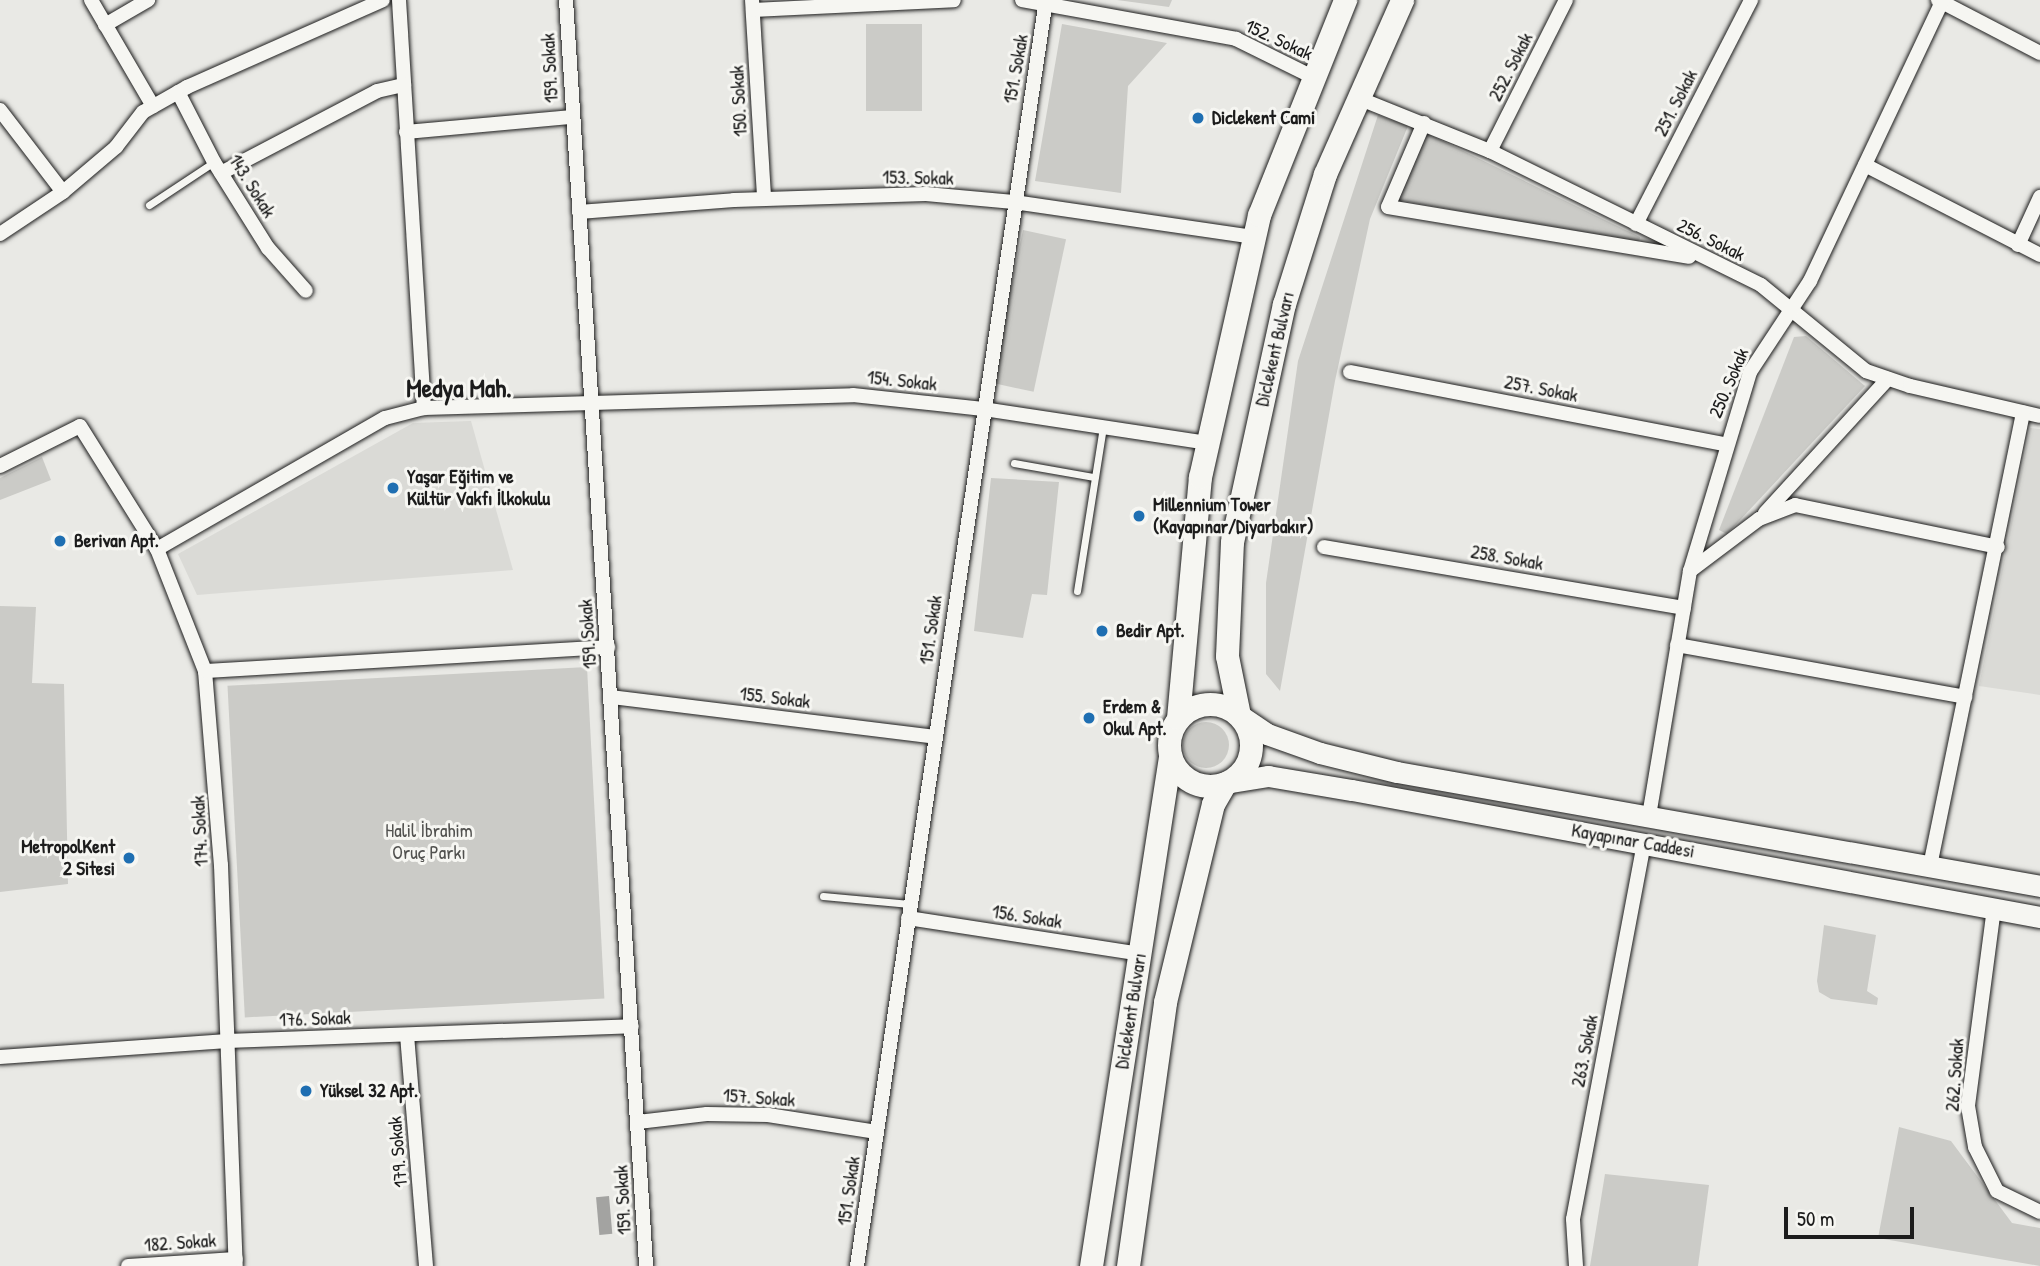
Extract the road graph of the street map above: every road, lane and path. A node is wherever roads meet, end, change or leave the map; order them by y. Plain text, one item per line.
1 (91, 0) edge
2 (148, 0) edge
3 (383, 0) edge
4 (399, 0) edge
5 (566, 0) edge
6 (954, 0) edge
7 (1022, 0) edge
8 (1345, 0) edge
9 (1402, 0) edge
10 (1566, 0) edge
11 (1751, 0) edge
12 (1941, 1) edge
13 (1046, 3) edge
14 (753, 5) edge
15 (106, 24) junction
16 (2040, 52) edge
17 (1313, 77) junction
18 (404, 85) junction
19 (178, 92) junction
20 (1358, 98) junction
21 (153, 106) junction
22 (0, 110) edge
23 (572, 117) junction
24 (1424, 123) junction
25 (406, 132) junction
26 (1490, 151) junction
27 (1865, 165) junction
28 (218, 168) junction
29 (63, 192) junction
30 (2040, 197) edge
31 (764, 199) junction
32 (1014, 202) junction
33 (149, 205) dead end
34 (579, 212) junction
35 (1636, 224) junction
36 (0, 234) edge
37 (1254, 237) junction
38 (2018, 245) junction
39 (2040, 255) edge
40 (1704, 260) junction
41 (306, 291) dead end
42 (1793, 311) junction
43 (1350, 372) dead end
44 (1888, 379) junction
45 (590, 400) junction
46 (424, 408) junction
47 (983, 409) junction
48 (2023, 412) junction
49 (2040, 416) edge
50 (1103, 427) junction
51 (1208, 443) junction
52 (1725, 444) junction
53 (1014, 463) dead end
54 (0, 466) edge
55 (1093, 477) junction
56 (1759, 520) junction
57 (1324, 547) dead end
58 (1998, 547) junction
59 (157, 549) junction
60 (1690, 571) junction
61 (1077, 591) dead end
62 (1684, 608) junction
63 (1677, 645) junction
64 (608, 647) junction
65 (205, 671) junction
66 (611, 697) junction
67 (1965, 697) junction
68 (1239, 715) junction
69 (1178, 718) junction
70 (934, 737) junction
71 (1170, 757) junction
72 (1225, 783) junction
73 (1649, 816) junction
74 (1644, 843) junction
75 (1930, 866) junction
76 (2040, 886) edge
77 (823, 896) dead end
78 (1994, 908) junction
79 (909, 911) junction
80 (2040, 917) edge
81 (1140, 954) junction
82 (632, 1026) junction
83 (407, 1035) junction
84 (227, 1041) junction
85 (0, 1057) edge
86 (638, 1122) junction
87 (877, 1132) junction
88 (2040, 1212) edge
89 (236, 1262) edge
90 (128, 1266) edge
91 (426, 1266) edge
92 (646, 1266) edge
93 (857, 1266) edge
94 (1091, 1266) edge
95 (1128, 1266) edge
96 (1576, 1266) edge

1 - 15 street
2 - 15 street
3 - 19 street
4 - 18 street
5 - 23 street, 159. Sokak
6 - 14 street
7 - 13 street, 152. Sokak
8 - 17 main road
9 - 20 main road, Diclekent Bulvarı
10 - 26 street, 252. Sokak
11 - 35 street, 251. Sokak
12 - 16 street
12 - 27 street, 250. Sokak
13 - 17 street, 152. Sokak
13 - 32 street, 151. Sokak
14 - 31 street, 150. Sokak
15 - 21 street
17 - 37 main road
18 - 25 street
18 - 28 street
19 - 21 street
19 - 28 street, 143. Sokak
20 - 24 street, 256. Sokak
20 - 68 main road, Diclekent Bulvarı
21 - 29 street
22 - 29 street
23 - 25 street
23 - 34 street, 159. Sokak
24 - 26 street, 256. Sokak
24 - 40 street
25 - 46 street
26 - 35 street, 256. Sokak
27 - 38 street
27 - 42 street, 250. Sokak
28 - 33 lane
28 - 41 street, 143. Sokak
29 - 36 street
30 - 38 street
31 - 32 street, 153. Sokak
31 - 34 street, 153. Sokak
32 - 37 street, 153. Sokak
32 - 47 street, 151. Sokak
34 - 45 street, 159. Sokak
35 - 40 street, 256. Sokak
37 - 51 main road
38 - 39 street
40 - 42 street, 256. Sokak
42 - 44 street, 256. Sokak
42 - 52 street, 250. Sokak
43 - 52 street, 257. Sokak
44 - 48 street, 256. Sokak
44 - 56 street
45 - 46 street, 154. Sokak
45 - 47 street, 154. Sokak
45 - 64 street, 159. Sokak
46 - 59 street, 154. Sokak
47 - 50 street, 154. Sokak
47 - 70 street, 151. Sokak
48 - 49 street, 256. Sokak
48 - 58 street
50 - 51 street, 154. Sokak
50 - 55 lane
51 - 69 main road
52 - 60 street, 250. Sokak
53 - 55 lane
54 - 59 street, 174. Sokak
55 - 61 lane
56 - 58 street
56 - 60 street
57 - 62 street, 258. Sokak
58 - 67 street
59 - 65 street, 174. Sokak
60 - 62 street, 250. Sokak
62 - 63 street, 250. Sokak
63 - 67 street
63 - 73 street, 250. Sokak
64 - 65 street
64 - 66 street, 159. Sokak
65 - 84 street, 174. Sokak
66 - 70 street, 155. Sokak
66 - 82 street, 159. Sokak
67 - 75 street
68 - 69 main road
68 - 72 main road
68 - 73 main road, Kayapınar Caddesi
69 - 71 main road
70 - 79 street, 151. Sokak
71 - 72 main road
71 - 81 main road, Diclekent Bulvarı
72 - 74 main road, Kayapınar Caddesi
72 - 95 main road, Diclekent Bulvarı
73 - 75 main road, Kayapınar Caddesi
74 - 78 main road, Kayapınar Caddesi
74 - 96 street, 263. Sokak
75 - 76 main road, Kayapınar Caddesi
77 - 79 lane
78 - 80 main road, Kayapınar Caddesi
78 - 88 street, 262. Sokak
79 - 81 street, 156. Sokak
79 - 87 street, 151. Sokak
81 - 94 main road, Diclekent Bulvarı
82 - 83 street, 176. Sokak
82 - 86 street, 159. Sokak
83 - 84 street, 176. Sokak
83 - 91 street, 179. Sokak
84 - 85 street, 176. Sokak
84 - 89 street, 174. Sokak
86 - 87 street, 157. Sokak
86 - 92 street, 159. Sokak
87 - 93 street, 151. Sokak
89 - 90 street, 182. Sokak

